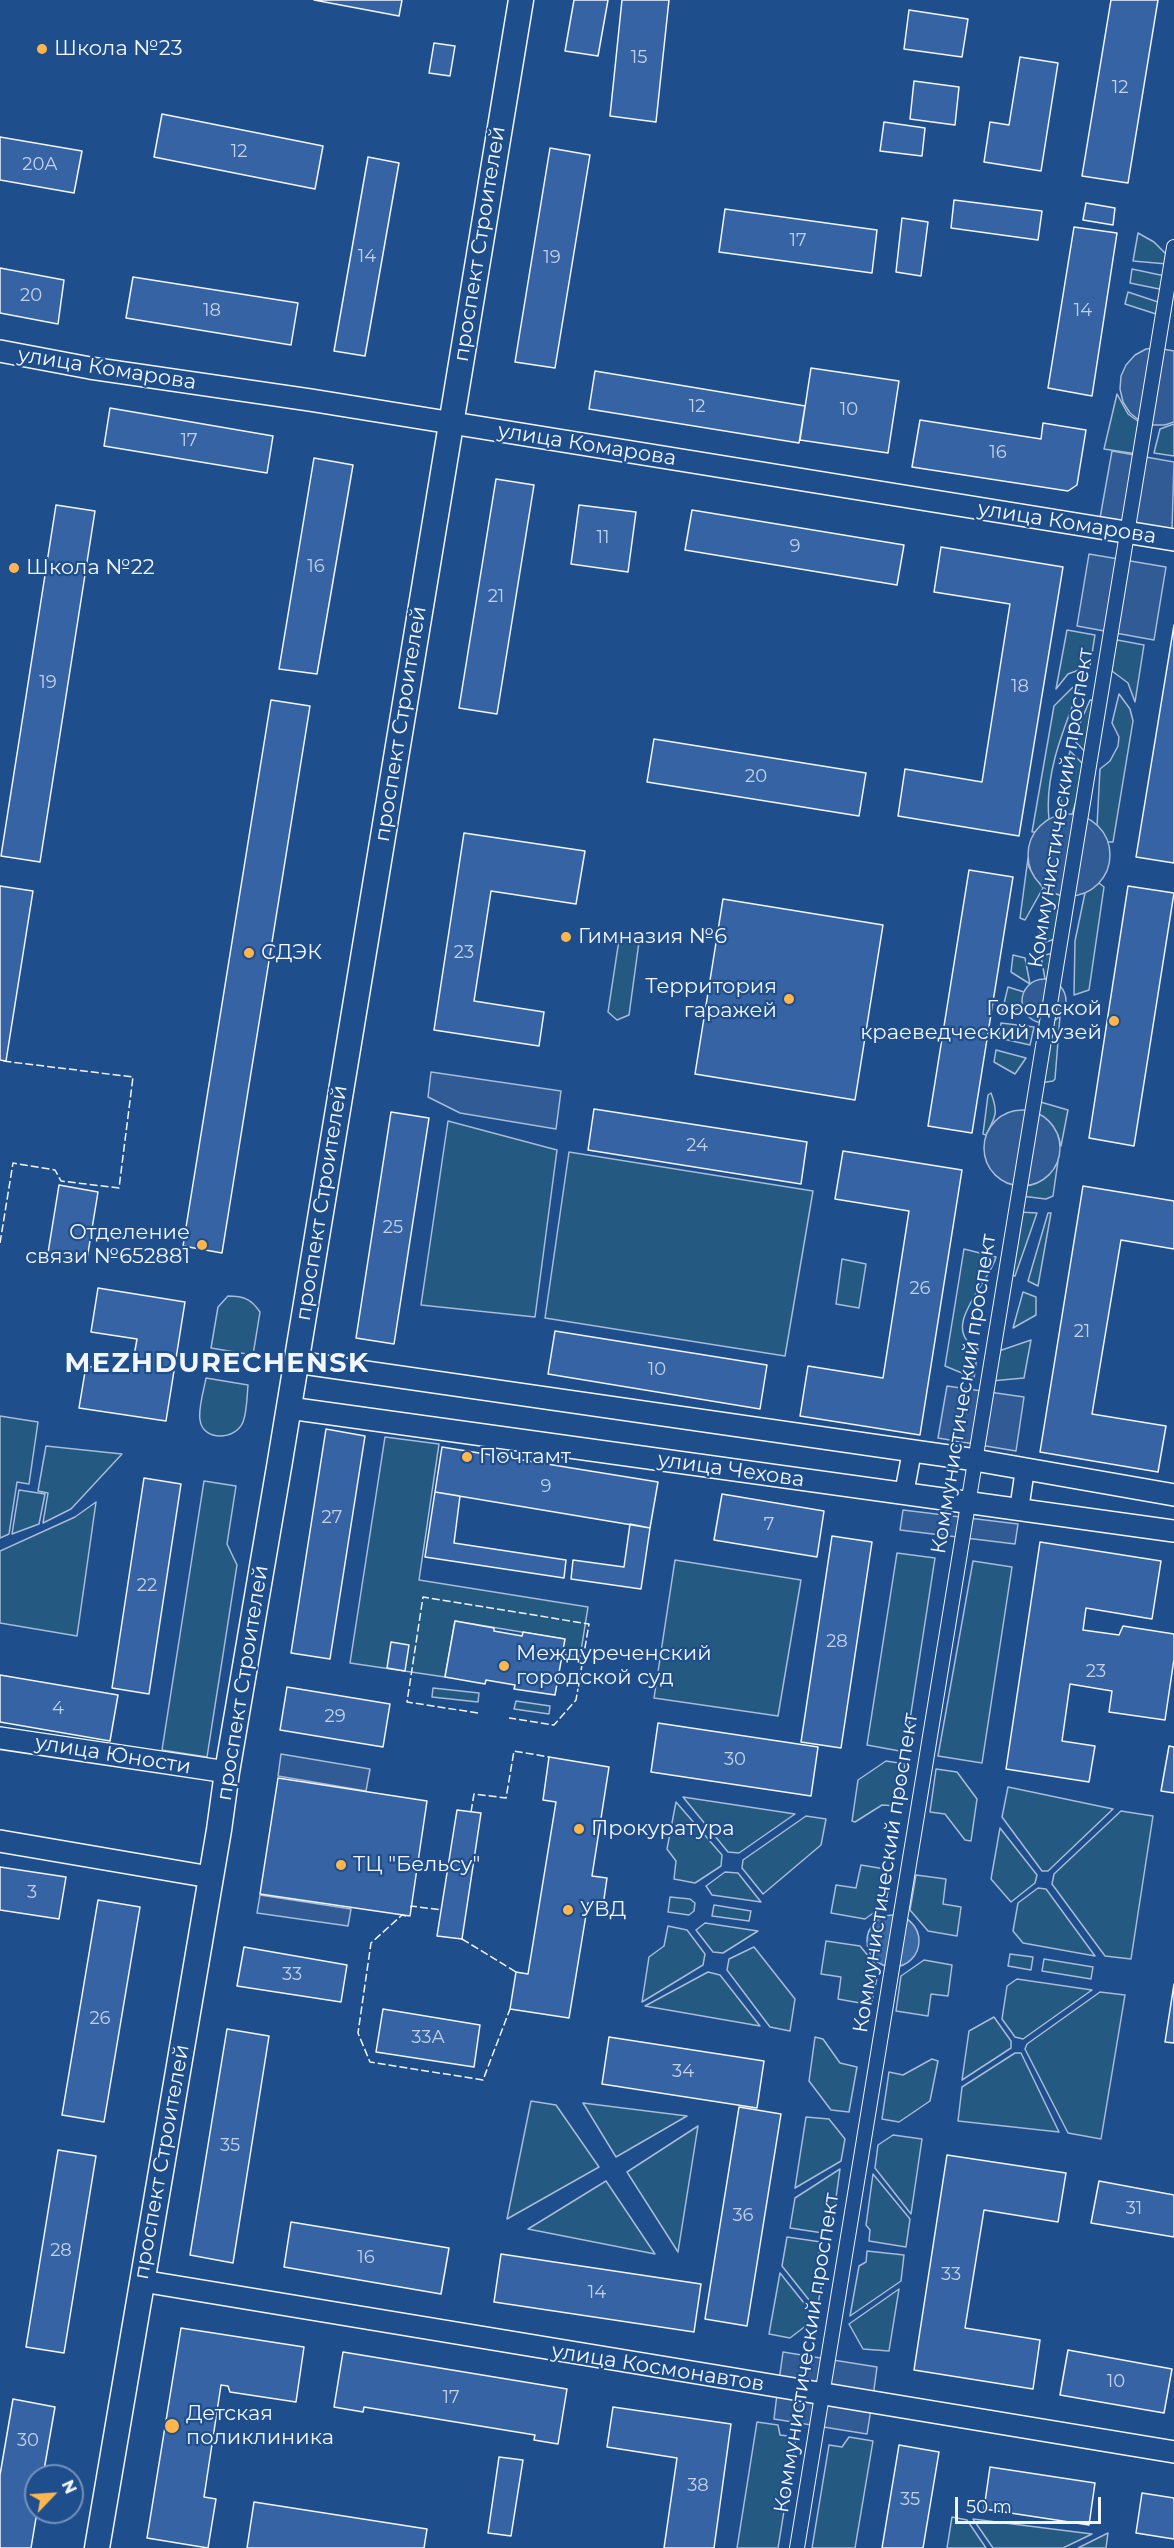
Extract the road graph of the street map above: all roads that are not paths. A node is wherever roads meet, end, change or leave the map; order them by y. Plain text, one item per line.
1 (521, 0) edge
2 (1174, 247) edge
3 (0, 351) edge
4 (452, 423) junction
5 (1127, 532) junction
6 (1174, 540) edge
7 (296, 1362) junction
8 (289, 1408) junction
9 (912, 1451) junction
10 (975, 1460) junction
11 (1025, 1470) junction
12 (904, 1494) junction
13 (1174, 1495) edge
14 (968, 1503) junction
15 (1019, 1510) junction
16 (1174, 1531) edge
17 (0, 1738) edge
18 (227, 1772) junction
19 (0, 1841) edge
20 (210, 1877) junction
21 (142, 2281) junction
22 (822, 2395) junction
23 (1174, 2452) edge
24 (97, 2548) edge
25 (797, 2548) edge

1 - 4 main road, проспект Строителей
2 - 5 street, Коммунистический проспект
3 - 4 street, улица Комарова
4 - 5 street, улица Комарова
4 - 7 main road, проспект Строителей
5 - 6 street, улица Комарова
5 - 10 street, Коммунистический проспект
7 - 8 main road, проспект Строителей
7 - 9 street
8 - 12 street, улица Чехова
8 - 18 main road, проспект Строителей
9 - 10 street
9 - 12 street
10 - 11 street
10 - 14 street, Коммунистический проспект
11 - 13 street
11 - 15 street
12 - 14 street, улица Чехова
14 - 15 street, улица Чехова
14 - 22 street, Коммунистический проспект
15 - 16 street, улица Чехова
17 - 18 street, улица Юности
18 - 20 main road, проспект Строителей
19 - 20 street
20 - 21 main road, проспект Строителей
21 - 22 street, улица Космонавтов
21 - 24 main road, проспект Строителей
22 - 23 street, улица Космонавтов
22 - 25 street, Коммунистический проспект

